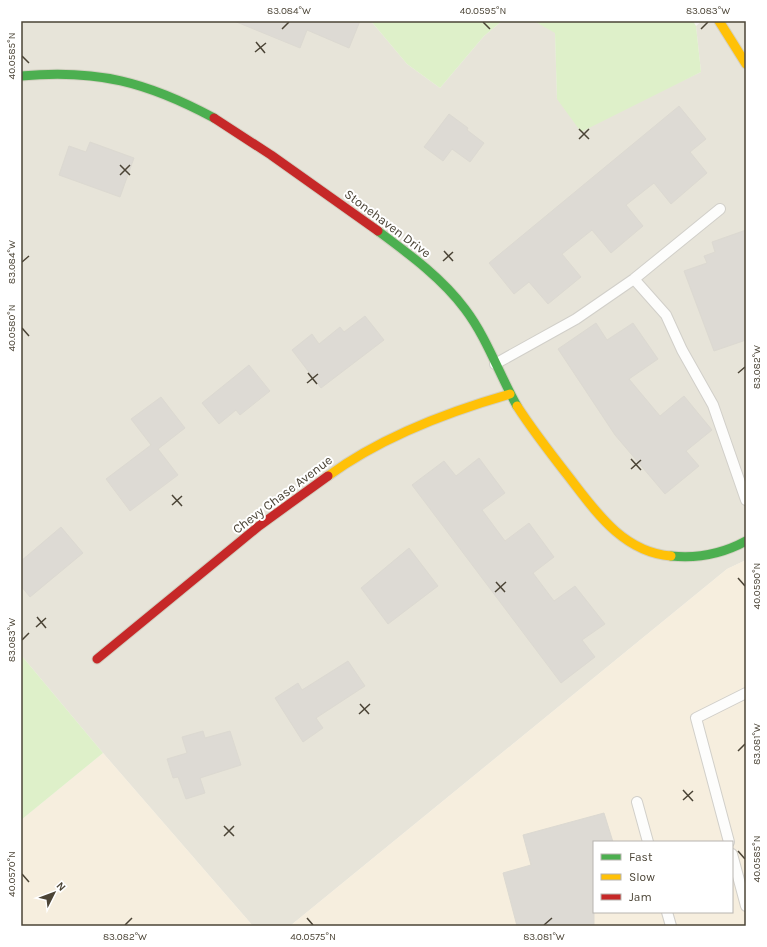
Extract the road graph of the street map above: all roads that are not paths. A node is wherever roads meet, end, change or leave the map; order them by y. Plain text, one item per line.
1 (719, 21) edge
2 (746, 64) edge
3 (21, 76) edge
4 (720, 209) dead end
5 (634, 279) junction
6 (495, 364) junction
7 (510, 394) junction
8 (746, 500) edge
9 (746, 541) edge
10 (97, 659) dead end
11 (746, 693) edge
12 (637, 802) dead end
13 (648, 841) edge
14 (729, 841) edge
15 (733, 858) edge
16 (746, 906) edge
17 (667, 913) edge
18 (671, 926) edge

1 - 2 street
3 - 6 street, Stonehaven Drive
4 - 5 lane
5 - 6 lane
5 - 8 lane
6 - 7 street, Stonehaven Drive
7 - 9 street, Stonehaven Drive
7 - 10 street, Chevy Chase Avenue
11 - 14 lane
12 - 13 lane
15 - 16 lane
17 - 18 lane

